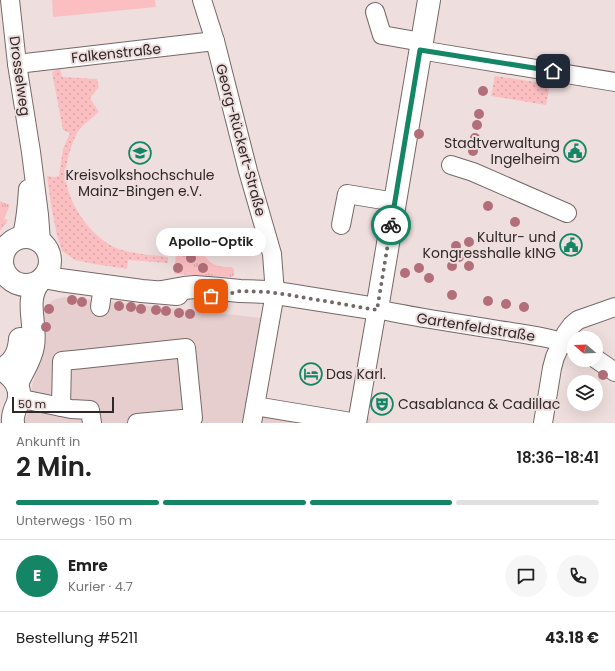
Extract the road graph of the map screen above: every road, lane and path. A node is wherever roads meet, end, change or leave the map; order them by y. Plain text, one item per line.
1 (10, 0) edge
2 (202, 0) edge
3 (429, 0) edge
4 (374, 12) dead end
5 (215, 41) junction
6 (421, 46) junction
7 (17, 64) junction
8 (615, 82) edge
9 (452, 165) dead end
10 (395, 202) junction
11 (567, 213) dead end
12 (341, 226) dead end
13 (22, 263) edge
14 (103, 286) junction
15 (275, 293) junction
16 (100, 307) dead end
17 (615, 307) edge
18 (377, 310) junction
19 (568, 331) edge
20 (567, 344) edge
21 (567, 345) edge
22 (603, 364) edge
23 (0, 370) edge
24 (615, 372) edge
25 (13, 407) edge
26 (61, 407) junction
27 (254, 415) edge
28 (92, 423) edge
29 (137, 423) edge
30 (357, 423) edge
31 (543, 423) edge

1 - 7 street, Drosselweg
2 - 5 street, Georg-Rückert-Straße
3 - 6 main road
4 - 6 street
5 - 7 street, Falkenstraße
5 - 15 street, Georg-Rückert-Straße
6 - 8 street
6 - 10 main road
7 - 13 street, Drosselweg
9 - 11 street
10 - 12 street
10 - 18 main road
13 - 14 main road
13 - 23 main road
13 - 25 main road
14 - 15 main road
14 - 16 street
15 - 18 main road
15 - 27 street, Georg-Rückert-Straße
17 - 19 street
18 - 20 street, Gartenfeldstraße
18 - 30 street
21 - 31 street
22 - 24 street
23 - 25 main road
25 - 26 street
26 - 28 street
26 - 29 street
27 - 30 street

